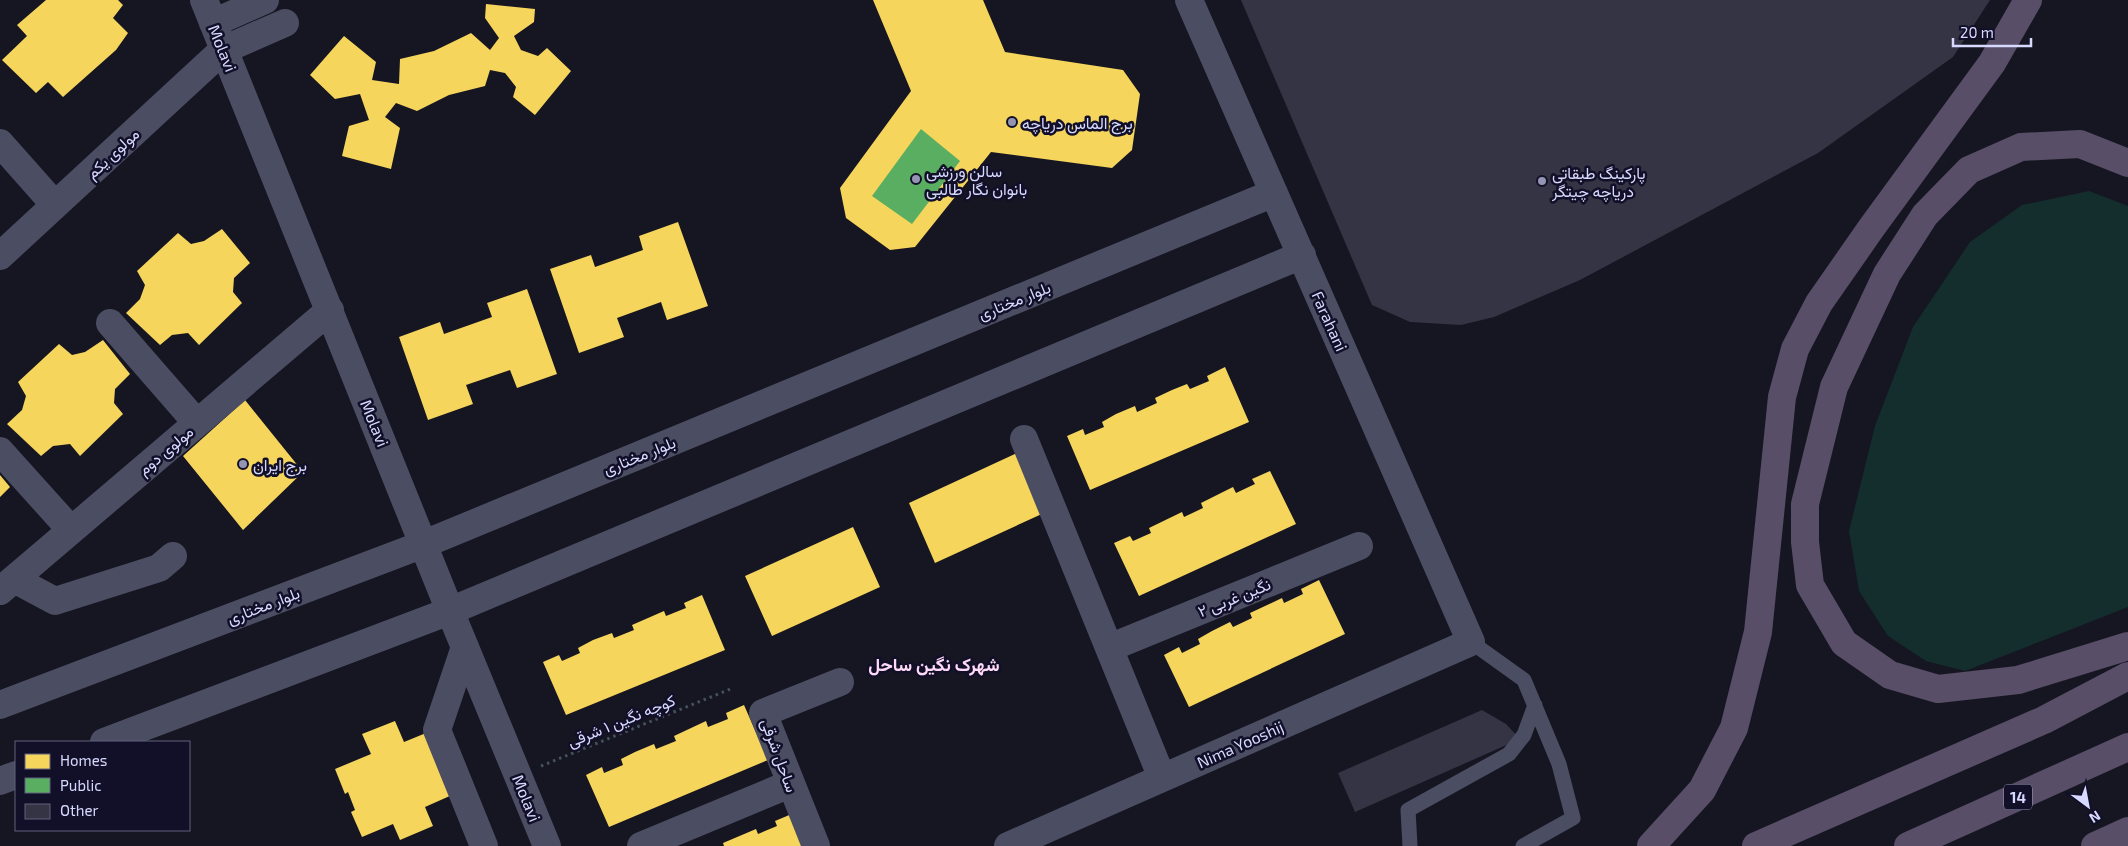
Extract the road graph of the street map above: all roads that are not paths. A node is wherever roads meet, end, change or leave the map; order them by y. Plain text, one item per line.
1 (265, 0) edge
2 (1190, 0) edge
3 (2028, 0) edge
4 (209, 12) edge
5 (284, 23) dead end
6 (223, 50) junction
7 (0, 143) edge
8 (2128, 163) edge
9 (1274, 193) junction
10 (55, 206) junction
11 (1302, 255) junction
12 (0, 256) edge
13 (330, 310) junction
14 (110, 323) dead end
15 (197, 424) junction
16 (1024, 439) dead end
17 (0, 451) edge
18 (71, 530) junction
19 (424, 544) junction
20 (1358, 546) dead end
21 (173, 556) dead end
22 (7, 585) edge
23 (450, 611) junction
24 (1471, 642) junction
25 (2128, 646) edge
26 (465, 647) junction
27 (1109, 648) junction
28 (2128, 676) edge
29 (840, 682) dead end
30 (0, 705) edge
31 (1535, 705) junction
32 (107, 741) edge
33 (2128, 747) edge
34 (15, 775) edge
35 (1162, 778) junction
36 (0, 782) edge
37 (790, 784) junction
38 (2128, 831) edge
39 (484, 846) edge
40 (547, 846) edge
41 (641, 846) edge
42 (816, 846) edge
43 (1008, 846) edge
44 (1410, 846) edge
45 (1523, 846) edge
46 (1651, 846) edge
47 (1756, 846) edge
48 (1908, 846) edge
49 (2095, 846) edge

1 - 4 street
2 - 9 street, Farahani
3 - 46 highway
4 - 6 street, Molavi
5 - 6 street, مولوی یکم
6 - 10 street, مولوی یکم
6 - 13 street, Molavi
7 - 10 street
8 - 25 highway
9 - 11 street, Farahani
9 - 19 street, بلوار مختاری
10 - 12 street, مولوی یکم
11 - 23 street
11 - 24 street, Farahani
13 - 15 street, مولوی دوم
13 - 19 street, Molavi
14 - 15 street
15 - 18 street, مولوی دوم
16 - 27 street
17 - 18 street
18 - 22 street, مولوی دوم
19 - 23 street, Molavi
19 - 30 street, بلوار مختاری
20 - 27 street, نگین غربی ۲
21 - 22 street
23 - 26 street, Molavi
23 - 32 street
24 - 31 lane
24 - 35 street, Nima Yooshij
26 - 39 street
26 - 40 street, Molavi
27 - 35 street
28 - 47 highway
29 - 37 street, ساحل شرقی
31 - 44 lane
31 - 45 lane
33 - 48 highway, 14
34 - 36 street
35 - 43 street, Nima Yooshij
37 - 41 street
37 - 42 street, ساحل شرقی
38 - 49 highway

